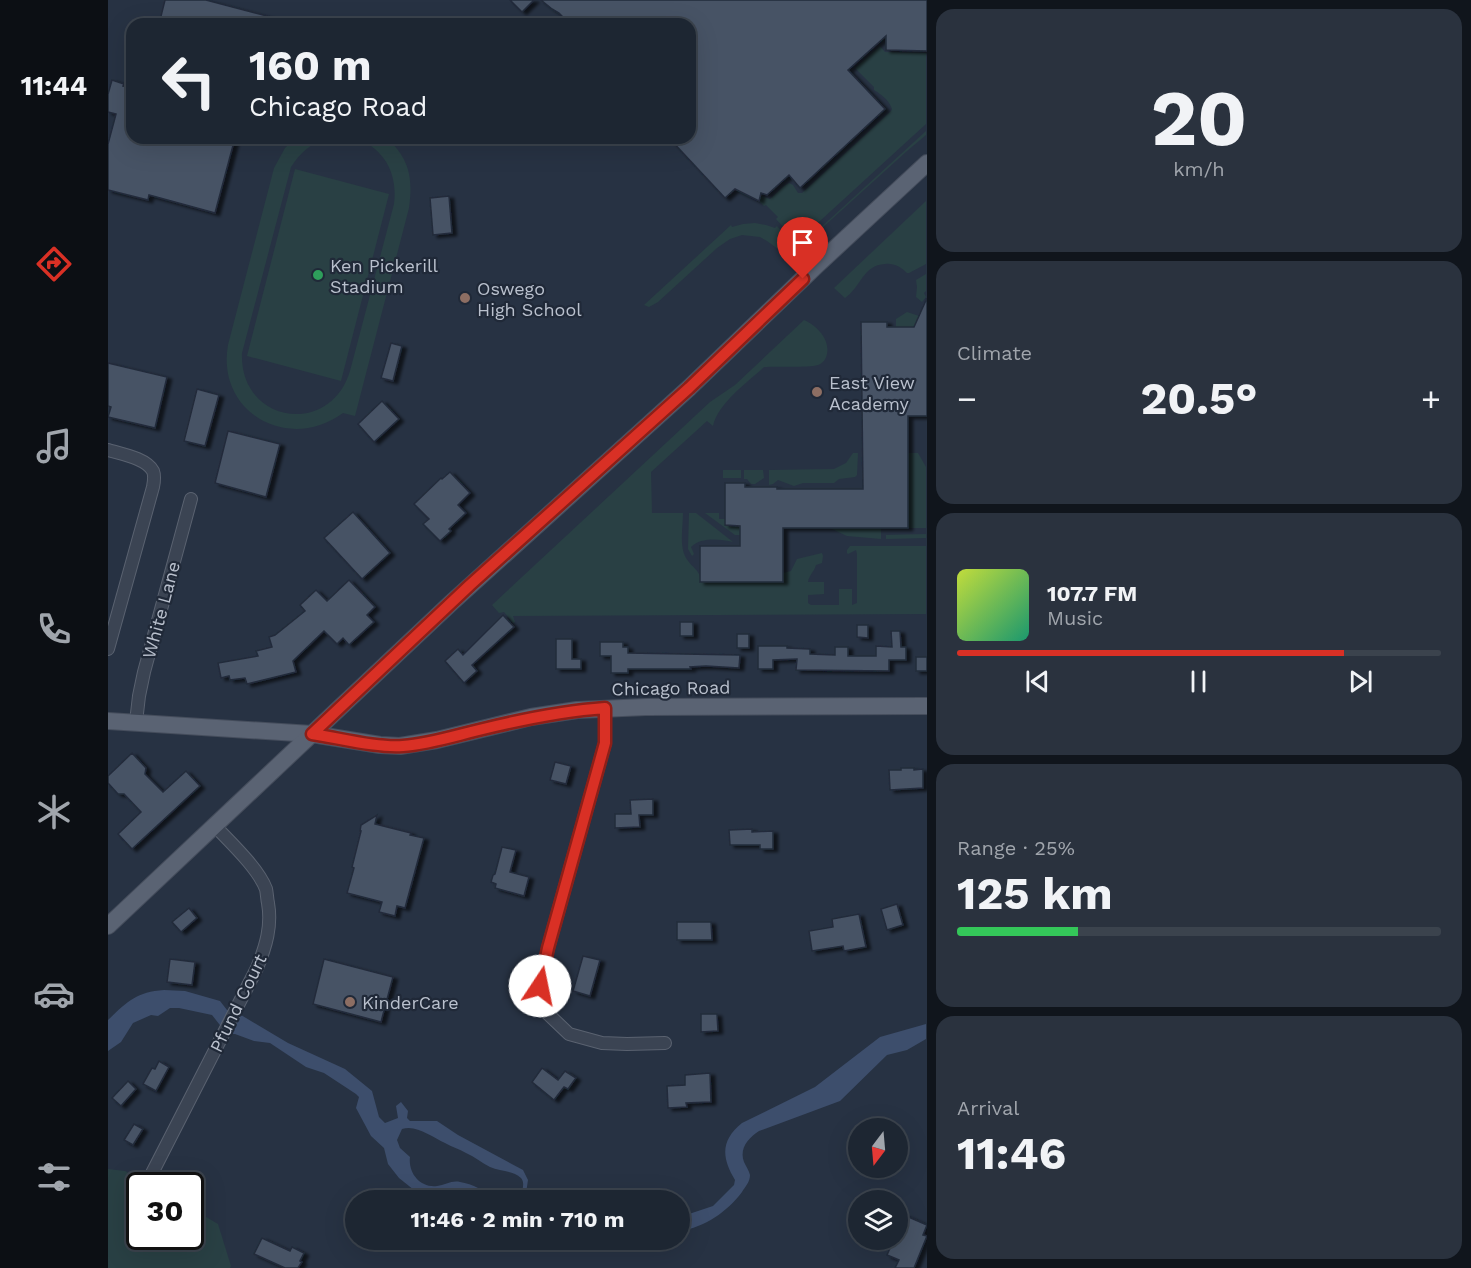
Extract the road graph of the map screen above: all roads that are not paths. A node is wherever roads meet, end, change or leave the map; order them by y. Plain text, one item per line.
1 (927, 163) edge
2 (108, 450) edge
3 (191, 499) dead end
4 (108, 649) edge
5 (927, 706) edge
6 (605, 708) junction
7 (108, 721) edge
8 (136, 722) junction
9 (312, 734) junction
10 (215, 826) junction
11 (108, 926) edge
12 (665, 1043) dead end
13 (153, 1172) edge

1 - 9 main road
2 - 4 street
3 - 8 street, White Lane
5 - 6 main road, Chicago Road
6 - 9 main road, Chicago Road
6 - 12 street
7 - 8 main road, Chicago Road
8 - 9 main road, Chicago Road
9 - 10 main road
10 - 11 main road
10 - 13 street, Pfund Court

